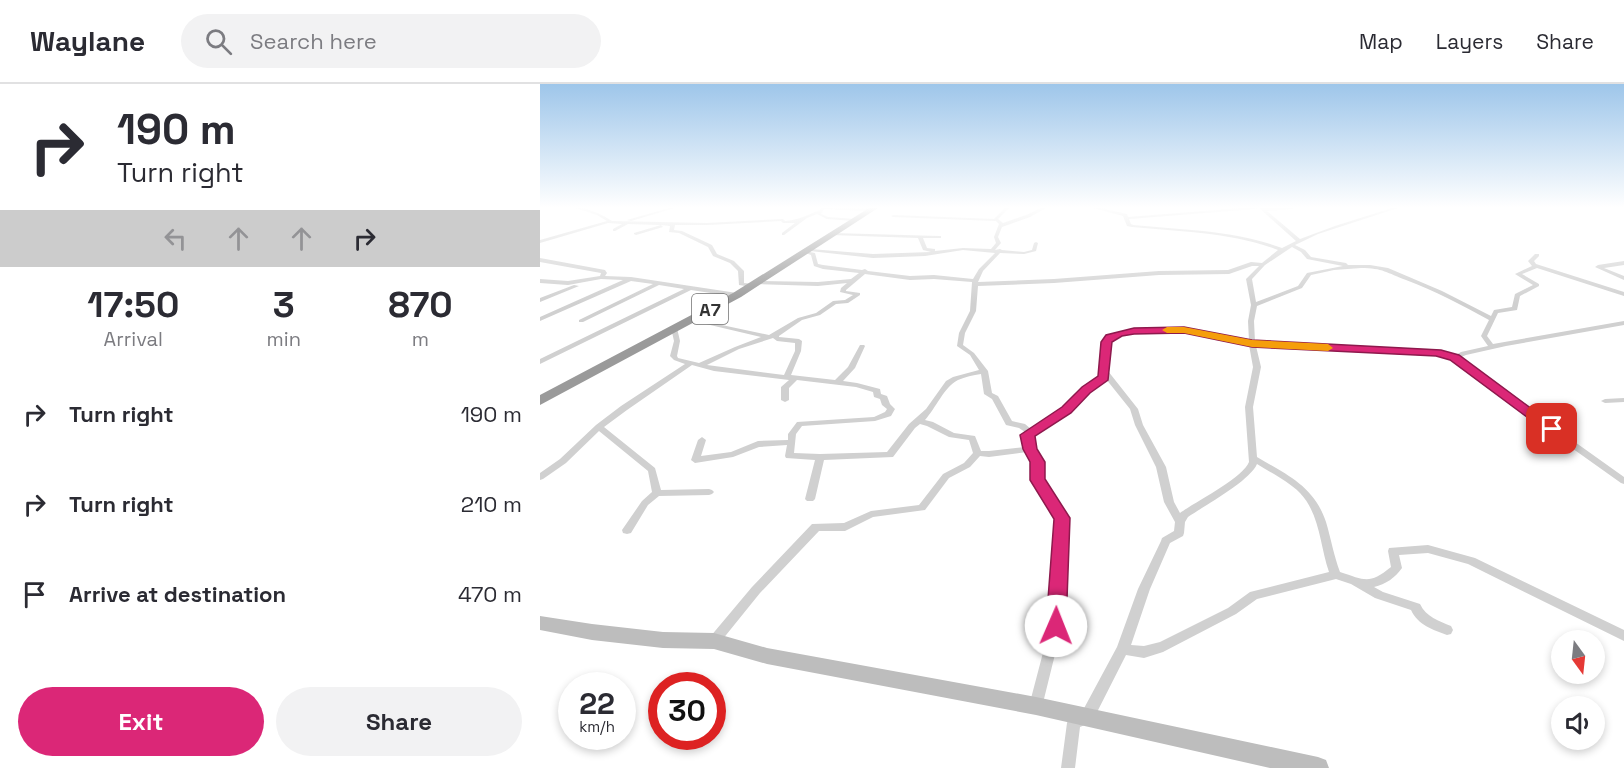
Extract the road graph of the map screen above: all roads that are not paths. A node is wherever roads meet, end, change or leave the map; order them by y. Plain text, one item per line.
1 (696, 240) edge
2 (824, 240) edge
3 (921, 240) edge
4 (997, 240) edge
5 (1247, 240) edge
6 (1301, 240) edge
7 (1295, 242) junction
8 (1036, 243) dead end
9 (997, 250) junction
10 (1282, 250) junction
11 (808, 251) junction
12 (933, 253) junction
13 (1537, 255) dead end
14 (540, 261) edge
15 (1624, 263) edge
16 (1261, 264) junction
17 (1537, 266) junction
18 (1356, 267) junction
19 (865, 272) junction
20 (603, 277) junction
21 (1624, 278) edge
22 (631, 279) junction
23 (540, 281) edge
24 (851, 281) junction
25 (975, 282) junction
26 (659, 283) junction
27 (754, 284) junction
28 (690, 288) junction
29 (1624, 294) edge
30 (737, 295) junction
31 (540, 300) edge
32 (1254, 305) junction
33 (540, 319) edge
34 (691, 319) junction
35 (1491, 319) junction
36 (581, 321) dead end
37 (1624, 322) edge
38 (674, 328) junction
39 (772, 336) junction
40 (1252, 344) junction
41 (862, 346) dead end
42 (1492, 347) junction
43 (1455, 358) junction
44 (540, 362) edge
45 (691, 363) junction
46 (701, 365) junction
47 (984, 371) junction
48 (1105, 372) junction
49 (791, 377) junction
50 (838, 382) junction
51 (785, 400) dead end
52 (1624, 400) edge
53 (540, 401) edge
54 (1605, 401) dead end
55 (919, 421) junction
56 (598, 427) junction
57 (1030, 432) junction
58 (702, 440) dead end
59 (792, 442) junction
60 (1030, 449) junction
61 (978, 453) junction
62 (820, 457) junction
63 (1253, 458) junction
64 (540, 477) edge
65 (1624, 481) edge
66 (709, 492) dead end
67 (657, 493) junction
68 (810, 499) dead end
69 (1180, 522) junction
70 (627, 530) dead end
71 (1336, 575) junction
72 (1362, 585) junction
73 (540, 623) edge
74 (1447, 630) dead end
75 (1624, 636) edge
76 (714, 641) junction
77 (1123, 649) junction
78 (1036, 706) junction
79 (1088, 717) junction
80 (1068, 768) edge
81 (1318, 768) edge

1 - 27 street
2 - 11 highway, A7
3 - 12 street
4 - 9 street
5 - 10 street
6 - 7 street
7 - 10 street
7 - 18 street
8 - 9 street
9 - 12 street
9 - 25 street
10 - 16 street
11 - 12 street
11 - 19 street
11 - 27 highway, A7
13 - 17 street
14 - 20 street
15 - 21 street
16 - 25 street
16 - 32 street
17 - 29 street
17 - 35 street
18 - 32 street
18 - 35 street
19 - 24 street
19 - 25 street
20 - 22 street
20 - 23 street
20 - 31 street
22 - 26 street
22 - 33 street
24 - 27 street
24 - 39 street
25 - 47 street
26 - 28 street
26 - 36 street
27 - 30 highway, A7
28 - 30 street
28 - 44 street
30 - 34 highway, A7
32 - 40 street
34 - 38 highway, A7
34 - 39 street
35 - 42 street
37 - 42 street
38 - 45 street
38 - 53 highway, A7
39 - 46 street
39 - 49 street
40 - 43 street
40 - 48 street
40 - 63 street
41 - 50 street
42 - 43 street
43 - 65 street
45 - 46 street
45 - 56 street
46 - 49 street
47 - 55 street
47 - 57 street
48 - 57 street
48 - 69 street
49 - 50 street
49 - 51 street
50 - 59 street
52 - 54 street
55 - 61 street
55 - 62 street
56 - 64 street
56 - 67 street
57 - 60 street
58 - 59 street
59 - 62 street
60 - 61 street
60 - 78 street
61 - 76 street
62 - 68 street
63 - 69 street
63 - 71 street
66 - 67 street
67 - 70 street
69 - 77 street
71 - 72 street
71 - 77 street
72 - 74 street
72 - 75 street
73 - 76 street
76 - 78 street
77 - 79 street
78 - 79 street
79 - 80 street
79 - 81 street

